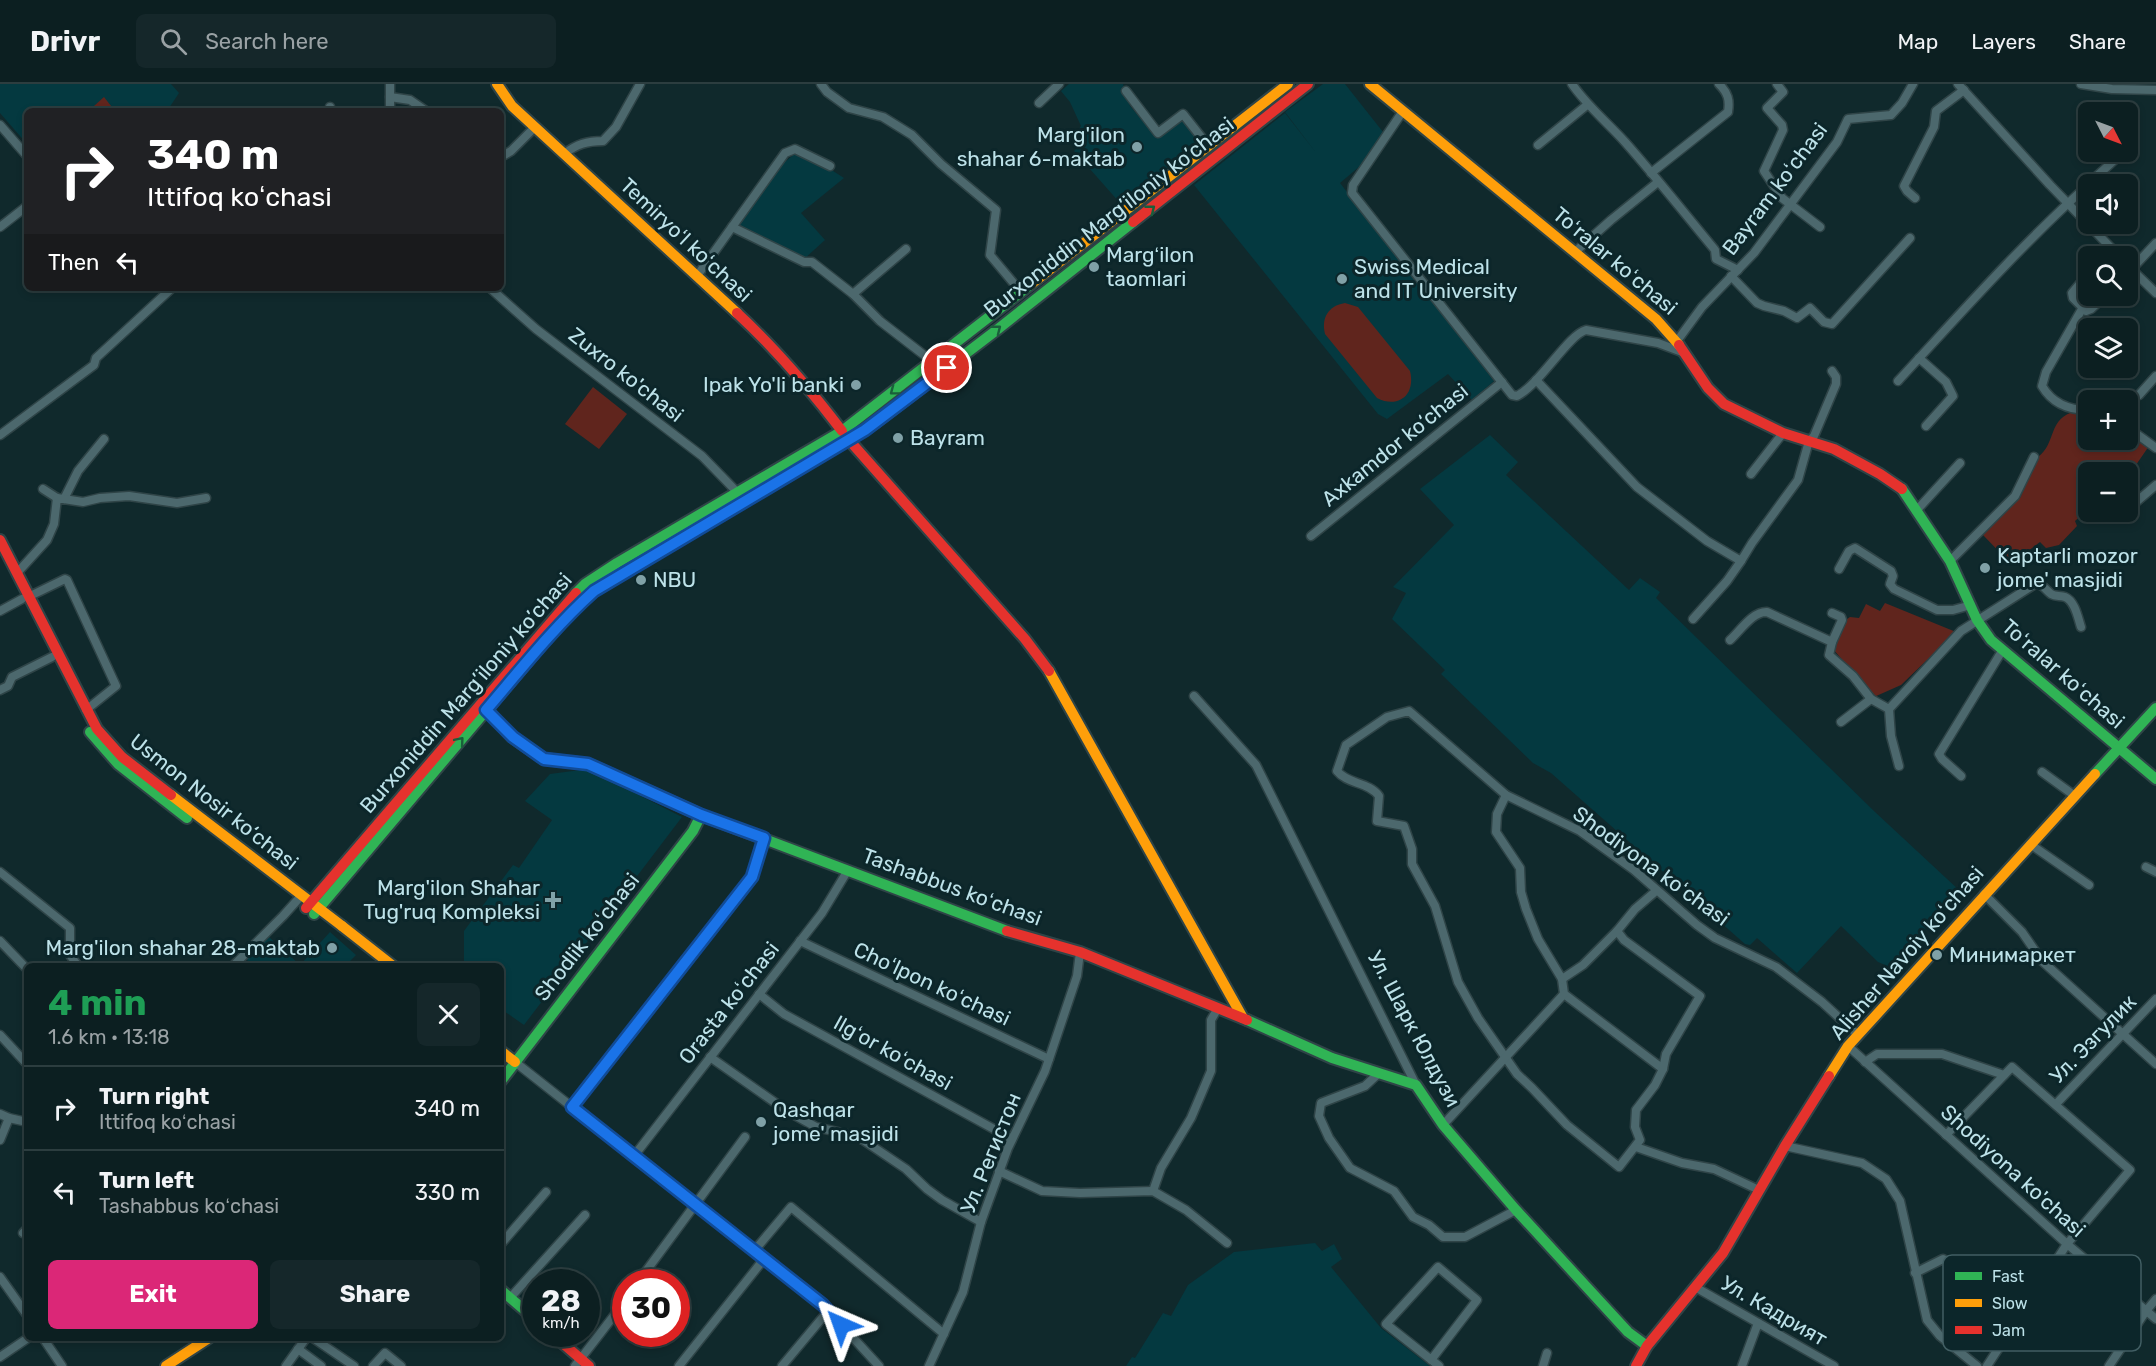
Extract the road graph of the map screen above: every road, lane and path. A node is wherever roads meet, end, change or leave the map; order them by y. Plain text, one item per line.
1 (390, 84) edge
2 (497, 84) edge
3 (640, 84) edge
4 (821, 84) edge
5 (1059, 84) edge
6 (1288, 84) edge
7 (1308, 84) edge
8 (1370, 84) edge
9 (1572, 84) edge
10 (1719, 84) edge
11 (1777, 84) edge
12 (1913, 84) edge
13 (2082, 84) edge
14 (1961, 87) edge
15 (2156, 90) edge
16 (1126, 91) dead end
17 (390, 97) junction
18 (1039, 103) dead end
19 (1587, 105) junction
20 (390, 108) edge
21 (422, 108) edge
22 (1403, 111) junction
23 (0, 125) edge
24 (535, 127) junction
25 (1538, 145) dead end
26 (1209, 147) junction
27 (24, 153) edge
28 (564, 154) junction
29 (504, 155) edge
30 (2113, 162) edge
31 (830, 166) dead end
32 (1651, 173) junction
33 (2100, 174) edge
34 (1658, 182) junction
35 (2078, 194) edge
36 (1915, 198) dead end
37 (2067, 204) junction
38 (1790, 205) junction
39 (24, 208) edge
40 (0, 227) edge
41 (732, 227) junction
42 (1820, 227) dead end
43 (1910, 238) dead end
44 (2156, 243) edge
45 (2108, 246) edge
46 (906, 249) dead end
47 (1575, 252) junction
48 (2138, 260) edge
49 (1738, 270) junction
50 (697, 276) junction
51 (1731, 276) junction
52 (2138, 277) edge
53 (2078, 286) edge
54 (169, 291) edge
55 (493, 291) edge
56 (1021, 291) junction
57 (2156, 293) edge
58 (853, 294) junction
59 (2078, 303) edge
60 (2080, 306) edge
61 (2094, 306) edge
62 (2082, 309) junction
63 (1677, 341) junction
64 (1682, 352) junction
65 (1919, 358) junction
66 (933, 362) junction
67 (1832, 371) dead end
68 (2156, 376) edge
69 (1536, 380) junction
70 (1898, 381) dead end
71 (1502, 382) junction
72 (2139, 395) dead end
73 (2078, 410) edge
74 (1926, 426) dead end
75 (1783, 433) junction
76 (0, 435) edge
77 (846, 435) junction
78 (2138, 435) edge
79 (104, 439) dead end
80 (1809, 441) junction
81 (2156, 448) edge
82 (2034, 457) dead end
83 (1960, 463) dead end
84 (1751, 474) dead end
85 (2156, 485) edge
86 (43, 489) dead end
87 (737, 492) junction
88 (206, 498) dead end
89 (61, 499) junction
90 (2138, 500) edge
91 (1916, 511) junction
92 (1311, 536) dead end
93 (0, 540) edge
94 (0, 557) edge
95 (1741, 561) junction
96 (1950, 561) junction
97 (1839, 569) dead end
98 (17, 573) junction
99 (25, 598) junction
100 (1971, 605) junction
101 (0, 611) edge
102 (1832, 613) dead end
103 (1693, 619) dead end
104 (1977, 620) junction
105 (39, 624) junction
106 (2081, 627) dead end
107 (1730, 640) dead end
108 (1832, 642) junction
109 (2002, 651) junction
110 (52, 657) junction
111 (0, 690) edge
112 (1194, 696) dead end
113 (1871, 699) junction
114 (483, 706) junction
115 (2156, 708) edge
116 (1889, 709) junction
117 (87, 710) junction
118 (1841, 722) dead end
119 (2119, 748) junction
120 (1899, 766) dead end
121 (2042, 772) dead end
122 (1961, 776) dead end
123 (2156, 779) edge
124 (1506, 795) junction
125 (2075, 796) junction
126 (701, 815) junction
127 (764, 838) junction
128 (2030, 844) junction
129 (2146, 867) dead end
130 (848, 870) junction
131 (0, 872) edge
132 (2156, 872) edge
133 (2090, 885) dead end
134 (1656, 891) junction
135 (1984, 894) junction
136 (308, 905) junction
137 (1617, 931) junction
138 (0, 941) edge
139 (800, 942) junction
140 (1080, 952) junction
141 (76, 963) edge
142 (237, 963) edge
143 (389, 963) edge
144 (24, 966) edge
145 (1562, 979) junction
146 (1228, 992) junction
147 (759, 994) junction
148 (1564, 994) junction
149 (2156, 999) edge
150 (1218, 1008) junction
151 (1243, 1018) junction
152 (0, 1035) edge
153 (1858, 1035) junction
154 (2124, 1035) junction
155 (1848, 1046) junction
156 (504, 1053) edge
157 (710, 1057) junction
158 (1504, 1057) junction
159 (1049, 1059) junction
160 (24, 1061) edge
161 (515, 1062) junction
162 (1865, 1062) junction
163 (2156, 1064) edge
164 (1663, 1069) junction
165 (1379, 1073) junction
166 (2004, 1075) junction
167 (504, 1077) edge
168 (1416, 1085) junction
169 (2056, 1104) junction
170 (572, 1107) junction
171 (0, 1114) edge
172 (9, 1118) junction
173 (24, 1121) edge
174 (1443, 1125) junction
175 (1946, 1135) junction
176 (745, 1137) dead end
177 (1012, 1139) junction
178 (0, 1140) edge
179 (1785, 1146) junction
180 (1636, 1147) junction
181 (634, 1156) junction
182 (999, 1171) junction
183 (1760, 1190) junction
184 (1153, 1191) junction
185 (546, 1192) dead end
186 (696, 1205) junction
187 (1516, 1210) junction
188 (585, 1215) dead end
189 (981, 1222) junction
190 (504, 1241) edge
191 (1227, 1244) dead end
192 (2067, 1244) junction
193 (754, 1251) junction
194 (2060, 1255) edge
195 (2080, 1255) edge
196 (764, 1259) junction
197 (1943, 1259) edge
198 (648, 1269) edge
199 (1916, 1273) junction
200 (0, 1277) edge
201 (1695, 1287) junction
202 (504, 1293) edge
203 (510, 1298) junction
204 (2156, 1299) edge
205 (2141, 1307) edge
206 (522, 1308) edge
207 (24, 1311) edge
208 (828, 1311) junction
209 (2146, 1311) junction
210 (2141, 1318) edge
211 (2156, 1319) edge
212 (612, 1320) edge
213 (1758, 1323) junction
214 (944, 1334) junction
215 (1943, 1338) edge
216 (24, 1341) edge
217 (45, 1341) edge
218 (204, 1341) edge
219 (304, 1341) edge
220 (317, 1341) edge
221 (1647, 1346) junction
222 (565, 1347) edge
223 (298, 1349) junction
224 (1958, 1351) edge
225 (1997, 1351) edge
226 (2119, 1351) edge
227 (1547, 1353) dead end
228 (0, 1357) edge
229 (1431, 1360) junction
230 (582, 1364) edge
231 (62, 1366) edge
232 (166, 1366) edge
233 (286, 1366) edge
234 (321, 1366) edge
235 (354, 1366) edge
236 (373, 1366) edge
237 (400, 1366) edge
238 (679, 1366) edge
239 (782, 1366) edge
240 (879, 1366) edge
241 (930, 1366) edge
242 (1439, 1366) edge
243 (1543, 1366) edge
244 (1636, 1366) edge
245 (1742, 1366) edge
246 (1834, 1366) edge
247 (1977, 1366) edge
248 (1987, 1366) edge
249 (2109, 1366) edge

1 - 17 street
2 - 24 main road, Temiryoʻl koʻchasi
3 - 28 street
4 - 56 street
5 - 18 street
6 - 26 main road, Burxoniddin Marg’iloniy ko’chasi
77 -> 7 main road, Burxoniddin Marg’iloniy ko’chasi
8 - 22 main road, Toʻralar koʻchasi
9 - 19 street
10 - 32 street
11 - 38 street
12 - 38 street, Bayram koʻchasi
13 - 15 street
14 - 36 street
14 - 37 street
16 - 26 street
17 - 20 street
17 - 21 street
19 - 25 street
19 - 32 street
22 - 47 main road, Toʻralar koʻchasi
22 - 71 street
23 - 27 street
24 - 28 main road, Temiryoʻl koʻchasi
24 - 29 street
26 - 56 main road, Burxoniddin Marg’iloniy ko’chasi
28 - 50 main road, Temiryoʻl koʻchasi
30 - 33 street
31 - 41 street
32 - 34 street
34 - 47 street
34 - 49 street
35 - 37 street
37 - 45 street
37 - 65 street
38 - 42 street
38 - 49 street, Bayram koʻchasi
39 - 40 street
41 - 50 street
41 - 58 street
43 - 51 street
44 - 48 street
46 - 58 street
47 - 63 main road, Toʻralar koʻchasi
49 - 51 street, Bayram koʻchasi
50 - 77 main road, Temiryoʻl koʻchasi
51 - 63 street, Bayram koʻchasi
52 - 57 street
53 - 59 street
54 - 76 street
55 - 87 street, Zuxro ko'chasi
56 - 66 main road, Burxoniddin Marg’iloniy ko’chasi
58 - 66 street
60 - 62 street
61 - 62 street
62 - 73 street
63 - 64 main road, Toʻralar koʻchasi
64 - 69 street
64 - 75 main road, Toʻralar koʻchasi
65 - 70 street
65 - 74 street
66 -> 77 main road, Burxoniddin Marg’iloniy ko’chasi
67 - 80 street
68 - 72 street
69 - 71 street
69 - 95 street
71 - 92 street, Axkamdor ko‘chasi
75 - 80 main road, Toʻralar koʻchasi
75 - 84 street
77 - 87 main road, Burxoniddin Marg’iloniy ko’chasi
77 - 114 main road, Burxoniddin Marg’iloniy ko’chasi
77 - 146 main road, Temiryoʻl koʻchasi
78 - 81 street
79 - 89 street
80 - 91 main road, Toʻralar koʻchasi
80 - 95 street
82 - 96 street
83 - 91 street
85 - 90 street
86 - 89 street
87 - 114 main road, Burxoniddin Marg’iloniy ko’chasi
88 - 89 street
89 - 98 street
91 - 96 main road, Toʻralar koʻchasi
93 - 98 main road, Usmon Nosir ko‘chasi
94 - 99 main road, Usmon Nosir ko‘chasi
95 - 103 street
96 - 100 main road, Toʻralar koʻchasi
97 - 100 street
98 - 99 main road, Usmon Nosir ko‘chasi
99 - 101 street
99 - 105 main road, Usmon Nosir ko‘chasi
99 - 117 street
100 - 104 main road, Toʻralar koʻchasi
102 - 108 street
104 - 106 street
104 - 109 main road, Toʻralar koʻchasi
104 - 116 street
105 - 110 main road, Usmon Nosir ko‘chasi
105 - 117 main road, Usmon Nosir ko‘chasi
107 - 108 street
108 - 113 street
109 - 119 main road, Toʻralar koʻchasi
109 - 122 street
110 - 111 street
110 - 136 main road, Usmon Nosir ko‘chasi
112 - 168 street, Ул. Шарк Юлдузи
113 - 116 street
113 - 118 street
114 - 126 main road, Tashabbus koʻchasi
114 - 136 main road, Burxoniddin Marg’iloniy ko’chasi
115 - 119 main road, Alisher Navoiy koʻchasi
116 - 120 street
117 - 136 main road, Usmon Nosir ko‘chasi
119 - 123 main road, Toʻralar koʻchasi
119 - 125 main road, Alisher Navoiy koʻchasi
121 - 125 street
124 - 134 street, Shodiyona koʻchasi
124 - 145 street
124 - 158 street, Shodiyona koʻchasi
125 - 128 main road, Alisher Navoiy koʻchasi
126 - 127 main road, Tashabbus koʻchasi
126 - 161 main road, Shodlik koʻchasi
127 - 130 main road, Tashabbus koʻchasi
127 - 170 street
128 - 133 street
128 - 135 main road, Alisher Navoiy koʻchasi
129 - 132 street
130 - 139 street, Orasta koʻchasi
130 - 140 main road, Tashabbus koʻchasi
131 - 141 street
134 - 137 street
134 - 153 street, Shodiyona koʻchasi
135 - 153 main road, Alisher Navoiy koʻchasi
135 - 154 street
136 - 142 street
136 - 143 main road, Usmon Nosir ko‘chasi
137 - 145 street
137 - 164 street
138 - 144 street
139 - 147 street, Orasta koʻchasi
139 - 159 street, Choʻlpon koʻchasi
140 - 150 main road, Tashabbus koʻchasi
140 - 159 street, Ул. Регистон
145 - 148 street
146 - 150 main road
146 - 151 main road, Temiryoʻl koʻchasi
147 - 157 street, Orasta koʻchasi
147 - 177 street, Ilgʻor koʻchasi
148 - 158 street
148 - 164 street
149 - 154 street, Ул. Эзгулик
150 - 151 main road, Tashabbus koʻchasi
150 - 184 street
151 - 165 main road, Tashabbus koʻchasi
152 - 160 street
153 - 155 main road, Alisher Navoiy koʻchasi
154 - 163 street
154 - 169 street, Ул. Эзгулик
155 - 162 street, Shodiyona ko'chasi
155 - 179 main road, Alisher Navoiy koʻchasi
156 - 161 main road
157 - 181 street, Orasta koʻchasi
157 - 189 street
158 - 174 street
158 - 180 street
159 - 177 street, Ул. Регистон
161 - 167 main road, Shodlik koʻchasi
161 - 170 street
162 - 166 street
162 - 175 street, Shodiyona ko'chasi
164 - 180 street
165 - 168 main road, Tashabbus koʻchasi
165 - 187 street
166 - 169 street
166 - 175 street
168 - 174 main road, Ул. Шарк Юлдузи
169 - 192 street
170 - 181 street
171 - 172 street
172 - 173 street
172 - 178 street
174 - 187 main road, Ул. Шарк Юлдузи
175 - 192 street, Shodiyona ko'chasi
176 - 186 street
177 - 182 street, Ул. Регистон
179 - 183 main road, Alisher Navoiy koʻchasi
179 - 199 street
180 - 183 street
181 - 186 street
182 - 184 street
182 - 189 street, Ул. Регистон
183 - 201 main road, Alisher Navoiy koʻchasi
184 - 191 street
185 - 190 street
186 - 193 street
186 - 198 street
187 - 221 main road, Ул. Шарк Юлдузи
188 - 203 street
189 - 214 street, Ул. Регистон
192 - 194 street
192 - 195 street, Shodiyona ko'chasi
193 - 196 street
193 - 214 street
196 - 208 street
196 - 238 street
197 - 199 street
199 - 215 street
200 - 207 street
201 - 213 street, Ул. Кадрият
201 - 221 main road, Alisher Navoiy koʻchasi
202 - 203 main road
203 - 206 main road
204 - 209 street
205 - 209 street, Shodiyona ko'chasi
208 - 239 street
208 - 240 street
209 - 210 street
209 - 211 street, Shodiyona ko'chasi
212 - 230 street
213 - 245 street
213 - 246 street, Ул. Кадрият
214 - 241 street, Ул. Регистон
216 - 228 street
217 - 231 street
218 - 232 main road
219 - 223 street
220 - 235 street
221 - 244 main road, Alisher Navoiy koʻchasi
222 - 230 main road
223 - 233 street
223 - 234 street
224 - 247 street
225 - 248 street
226 - 249 street
227 - 243 street
229 - 229 street
229 - 242 street
236 - 237 street

